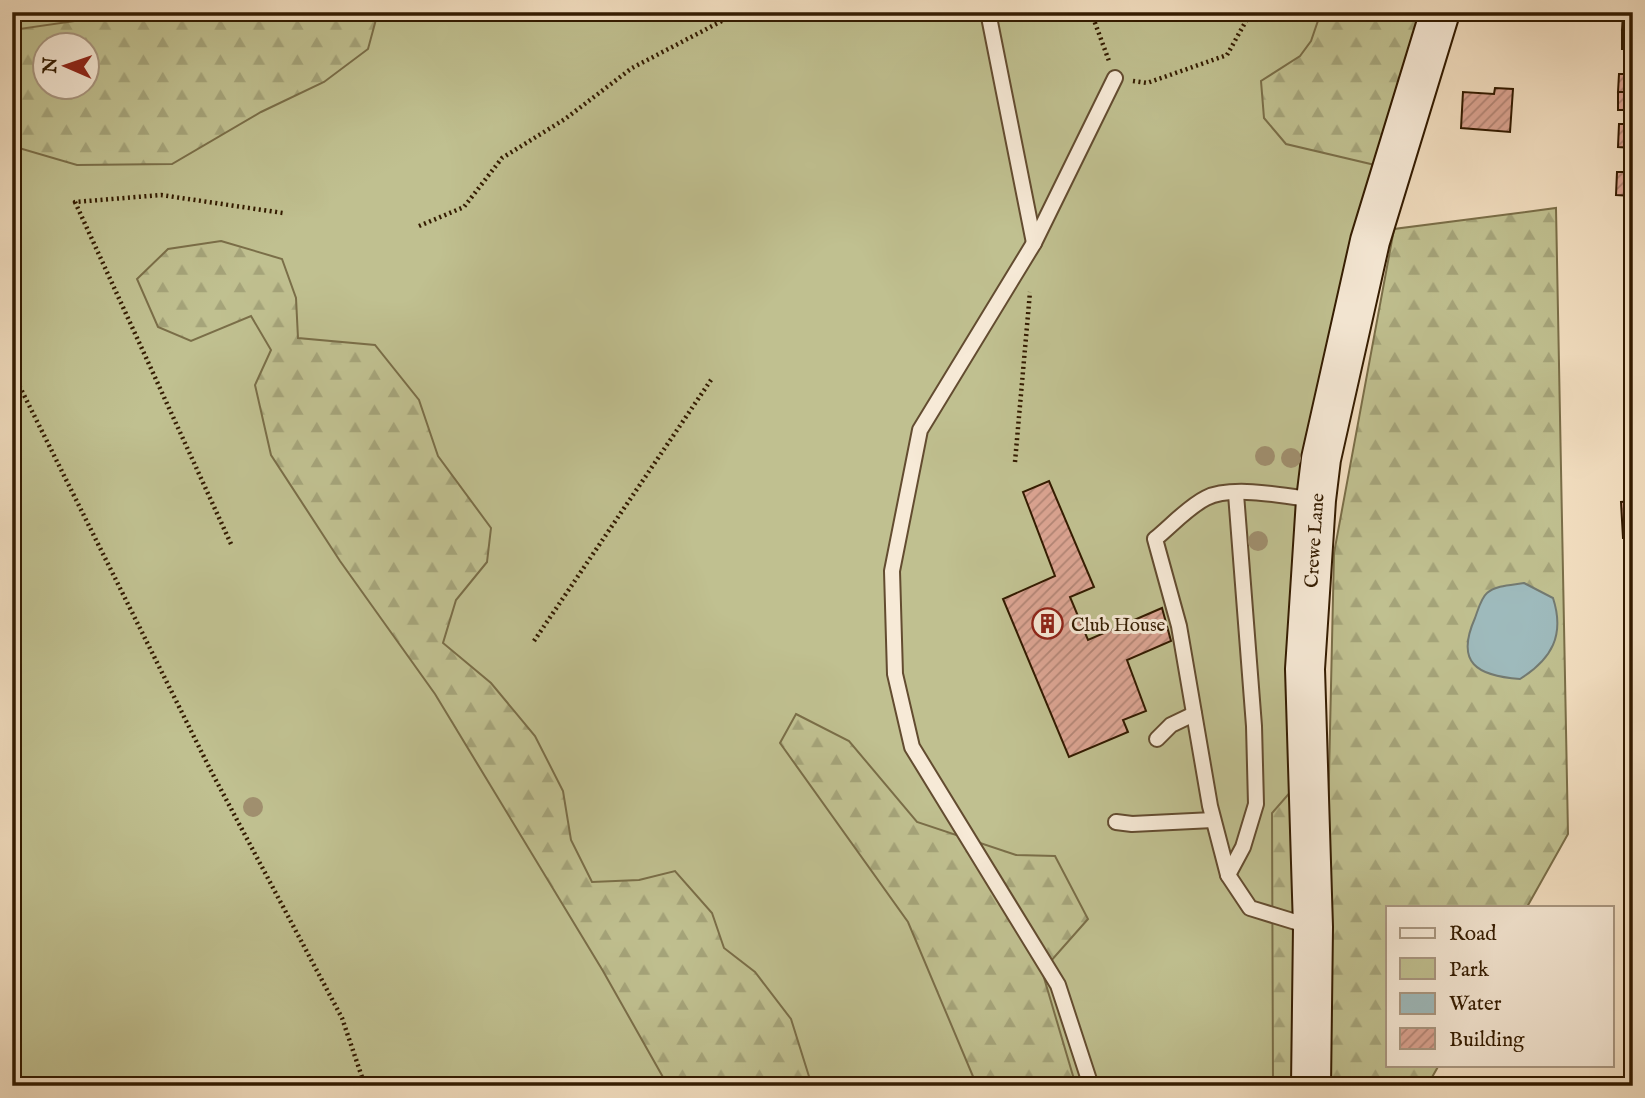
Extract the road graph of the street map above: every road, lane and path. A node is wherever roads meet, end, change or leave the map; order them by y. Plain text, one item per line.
1 (739, 12) edge
2 (988, 12) edge
3 (1091, 12) edge
4 (1251, 12) edge
5 (1440, 12) edge
6 (1115, 78) junction
7 (283, 213) dead end
8 (419, 226) dead end
9 (1034, 243) junction
10 (12, 371) edge
11 (713, 377) dead end
12 (1015, 462) dead end
13 (1236, 494) junction
14 (1316, 500) junction
15 (231, 544) dead end
16 (534, 641) dead end
17 (1194, 714) junction
18 (1157, 739) dead end
19 (1213, 820) junction
20 (1116, 821) dead end
21 (1228, 875) junction
22 (1313, 928) junction
23 (365, 1086) edge
24 (1091, 1086) edge
25 (1311, 1086) edge

1 - 8 path
2 - 9 lane
3 - 6 path
4 - 6 path
5 - 14 street, Crewe Lane
6 - 9 lane
7 - 15 path
9 - 12 path
9 - 24 lane
10 - 23 path
11 - 16 path
13 - 14 lane
13 - 17 lane
13 - 21 lane
14 - 22 street, Crewe Lane
17 - 18 lane
17 - 19 lane
19 - 20 lane
19 - 21 lane
21 - 22 lane
22 - 25 street, Crewe Lane

